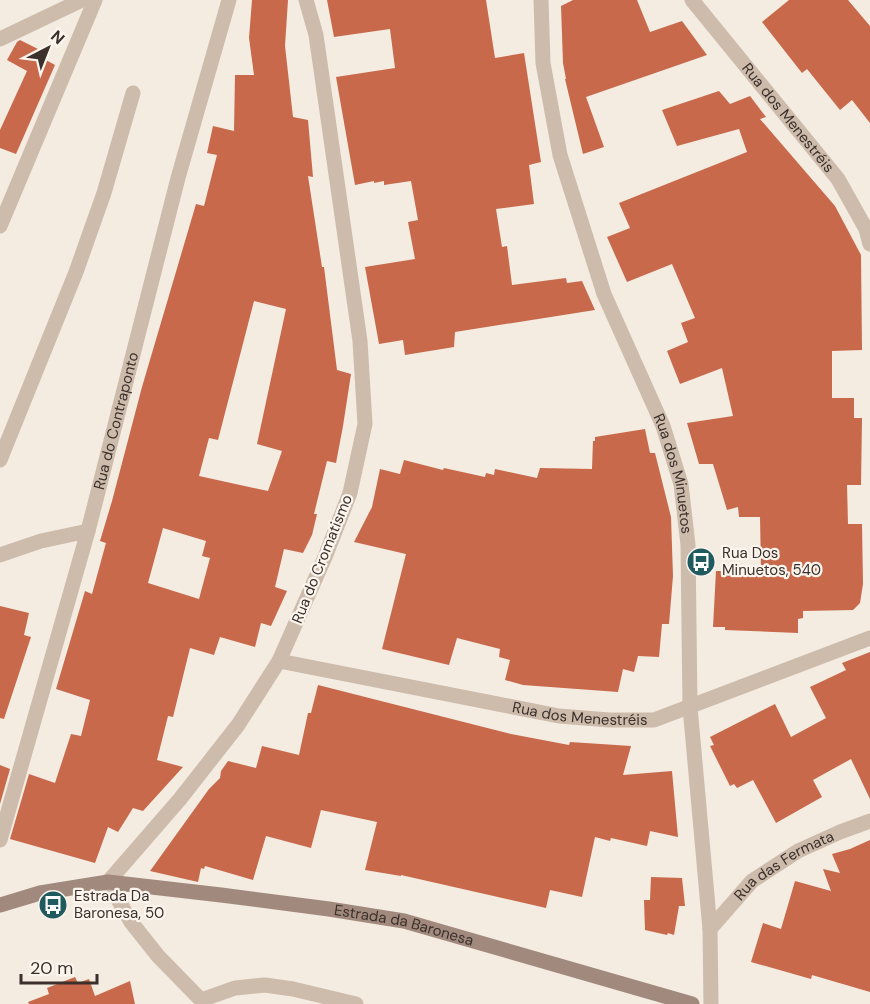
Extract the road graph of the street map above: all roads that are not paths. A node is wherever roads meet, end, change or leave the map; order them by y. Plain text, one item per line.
1 (82, 0) edge
2 (94, 0) edge
3 (229, 0) edge
4 (306, 0) edge
5 (541, 0) edge
6 (692, 0) edge
7 (0, 39) edge
8 (134, 93) dead end
9 (0, 226) edge
10 (870, 244) edge
11 (0, 460) edge
12 (88, 531) junction
13 (0, 555) edge
14 (870, 638) edge
15 (279, 661) junction
16 (690, 707) junction
17 (870, 821) edge
18 (0, 840) edge
19 (108, 882) junction
20 (0, 905) edge
21 (710, 928) junction
22 (199, 1002) edge
23 (356, 1004) edge
24 (692, 1004) edge
25 (711, 1004) edge

1 - 7 street
2 - 9 street
3 - 12 street, Rua do Contraponto
4 - 15 street, Rua do Cromatismo
5 - 16 street, Rua dos Minuetos
6 - 10 street, Rua dos Menestréis
8 - 11 street
12 - 13 street
12 - 18 street, Rua do Contraponto
14 - 16 street, Rua dos Menestréis
15 - 16 street, Rua dos Menestréis
15 - 19 street, Rua do Cromatismo
16 - 21 street, Rua dos Minuetos
17 - 21 street, Rua das Fermata
19 - 20 main road, Estrada da Baronesa
19 - 22 street
19 - 24 main road, Estrada da Baronesa
21 - 25 street, Rua dos Minuetos
22 - 23 street

